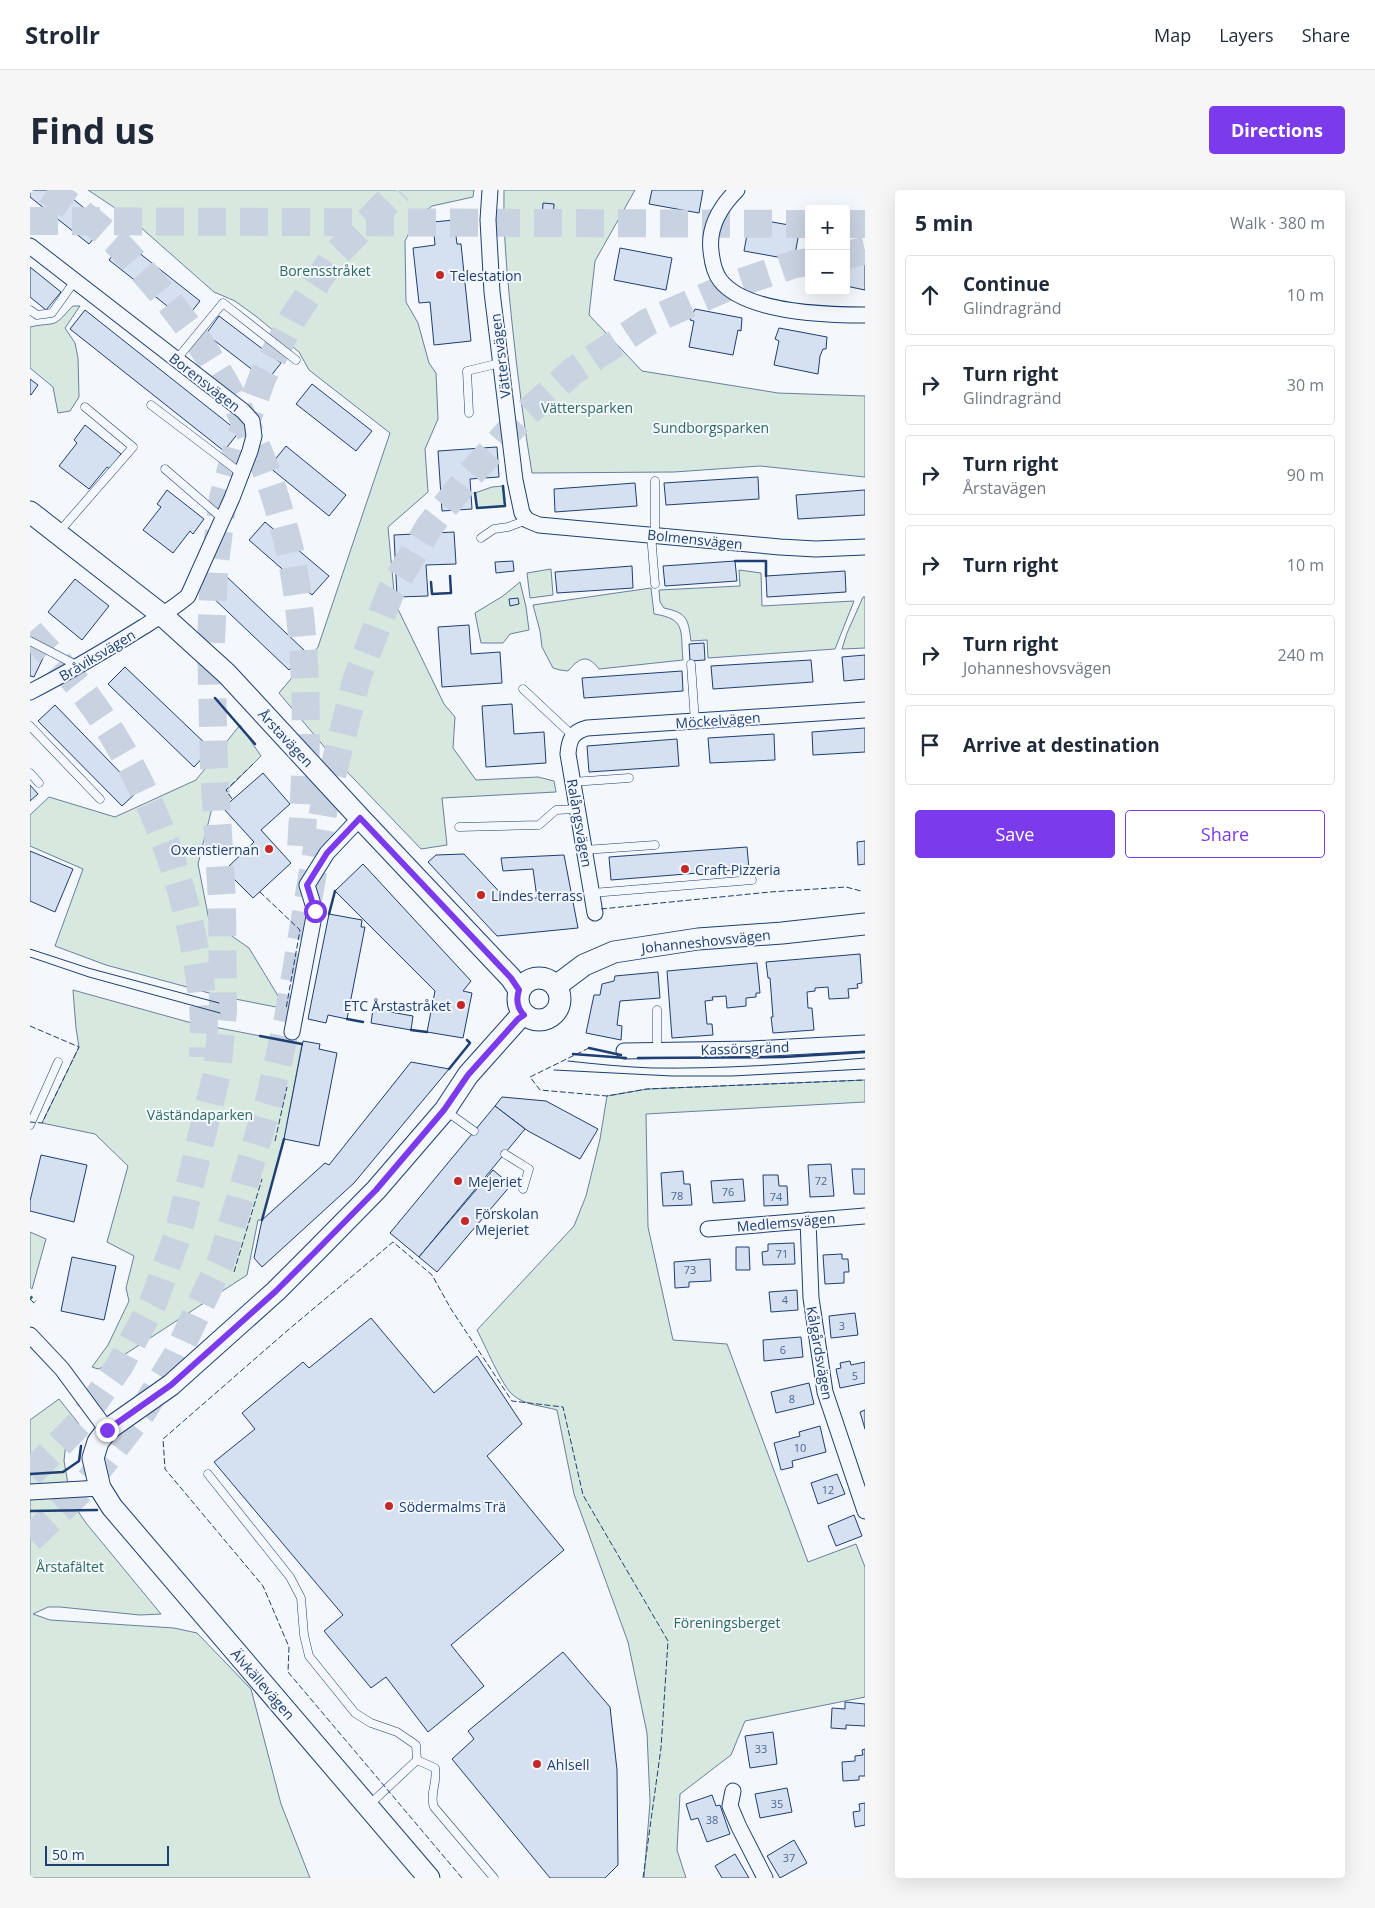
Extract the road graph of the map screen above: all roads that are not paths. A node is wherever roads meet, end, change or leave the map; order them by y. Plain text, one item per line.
1 (490, 190) edge
2 (737, 190) edge
3 (30, 246) edge
4 (74, 282) junction
5 (30, 310) edge
6 (865, 315) edge
7 (176, 360) junction
8 (296, 360) dead end
9 (500, 363) junction
10 (151, 405) dead end
11 (85, 408) dead end
12 (469, 413) dead end
13 (166, 469) dead end
14 (242, 474) junction
15 (655, 481) dead end
16 (30, 512) edge
17 (223, 519) junction
18 (527, 520) junction
19 (58, 534) junction
20 (653, 534) junction
21 (481, 538) dead end
22 (865, 547) edge
23 (655, 584) dead end
24 (162, 615) junction
25 (30, 641) edge
26 (691, 664) dead end
27 (80, 666) junction
28 (524, 688) dead end
29 (30, 692) edge
30 (865, 710) edge
31 (695, 722) junction
32 (30, 726) edge
33 (572, 735) junction
34 (30, 773) edge
35 (629, 778) dead end
36 (572, 782) junction
37 (40, 783) dead end
38 (100, 799) dead end
39 (577, 809) junction
40 (360, 818) junction
41 (459, 827) dead end
42 (655, 845) dead end
43 (584, 850) junction
44 (752, 880) dead end
45 (592, 894) junction
46 (594, 912) dead end
47 (865, 924) edge
48 (556, 986) junction
49 (519, 990) junction
50 (656, 1010) dead end
51 (524, 1015) junction
52 (292, 1032) dead end
53 (865, 1043) edge
54 (657, 1050) junction
55 (624, 1051) dead end
56 (58, 1062) dead end
57 (444, 1110) junction
58 (30, 1125) edge
59 (474, 1131) dead end
60 (505, 1154) dead end
61 (523, 1189) dead end
62 (865, 1216) edge
63 (808, 1220) junction
64 (708, 1228) dead end
65 (30, 1336) edge
66 (107, 1430) junction
67 (208, 1474) dead end
68 (100, 1488) junction
69 (30, 1492) edge
70 (865, 1511) edge
71 (417, 1760) junction
72 (733, 1791) dead end
73 (368, 1806) junction
74 (429, 1878) edge
75 (494, 1878) edge
76 (764, 1878) edge

1 - 9 street, Vättersvägen
2 - 6 street
3 - 4 street, Borensvägen
4 - 5 lane
4 - 7 street, Borensvägen
7 - 8 lane
7 - 14 street, Borensvägen
9 - 12 lane
9 - 18 street, Vättersvägen
10 - 14 lane
11 - 19 lane
13 - 17 lane
14 - 17 street, Borensvägen
15 - 20 lane
16 - 19 main road, Årstavägen
17 - 24 street, Borensvägen
18 - 20 street, Bolmensvägen
18 - 21 lane
19 - 24 main road, Årstavägen
20 - 22 street, Bolmensvägen
20 - 23 lane
24 - 27 street, Bråviksvägen
24 - 40 main road, Årstavägen
25 - 27 lane
26 - 31 lane
27 - 29 street, Bråviksvägen
28 - 33 lane
30 - 31 street, Möckelvägen
31 - 33 street, Möckelvägen
32 - 38 lane
33 - 36 street, Ralångsvägen
34 - 37 lane
35 - 36 lane
36 - 39 street, Ralångsvägen
39 - 41 lane
39 - 43 street, Ralångsvägen
40 - 49 main road, Årstavägen
40 - 52 street
42 - 43 lane
43 - 45 street, Ralångsvägen
44 - 45 lane
45 - 46 street, Ralångsvägen
47 - 48 main road, Johanneshovsvägen
48 - 49 main road
48 - 51 main road
49 - 51 main road
50 - 54 lane
51 - 57 main road
53 - 54 street, Kassörsgränd
54 - 55 street, Kassörsgränd
56 - 58 lane
57 - 59 lane
57 - 66 main road
60 - 61 lane
62 - 63 street, Medlemsvägen
63 - 64 street, Medlemsvägen
63 - 70 street, Kålgårdsvägen
65 - 66 street
66 - 68 main road, Älvkällevägen
67 - 71 lane
68 - 69 street
68 - 73 main road, Älvkällevägen
71 - 73 lane
71 - 75 lane
72 - 76 street
73 - 74 main road, Älvkällevägen

